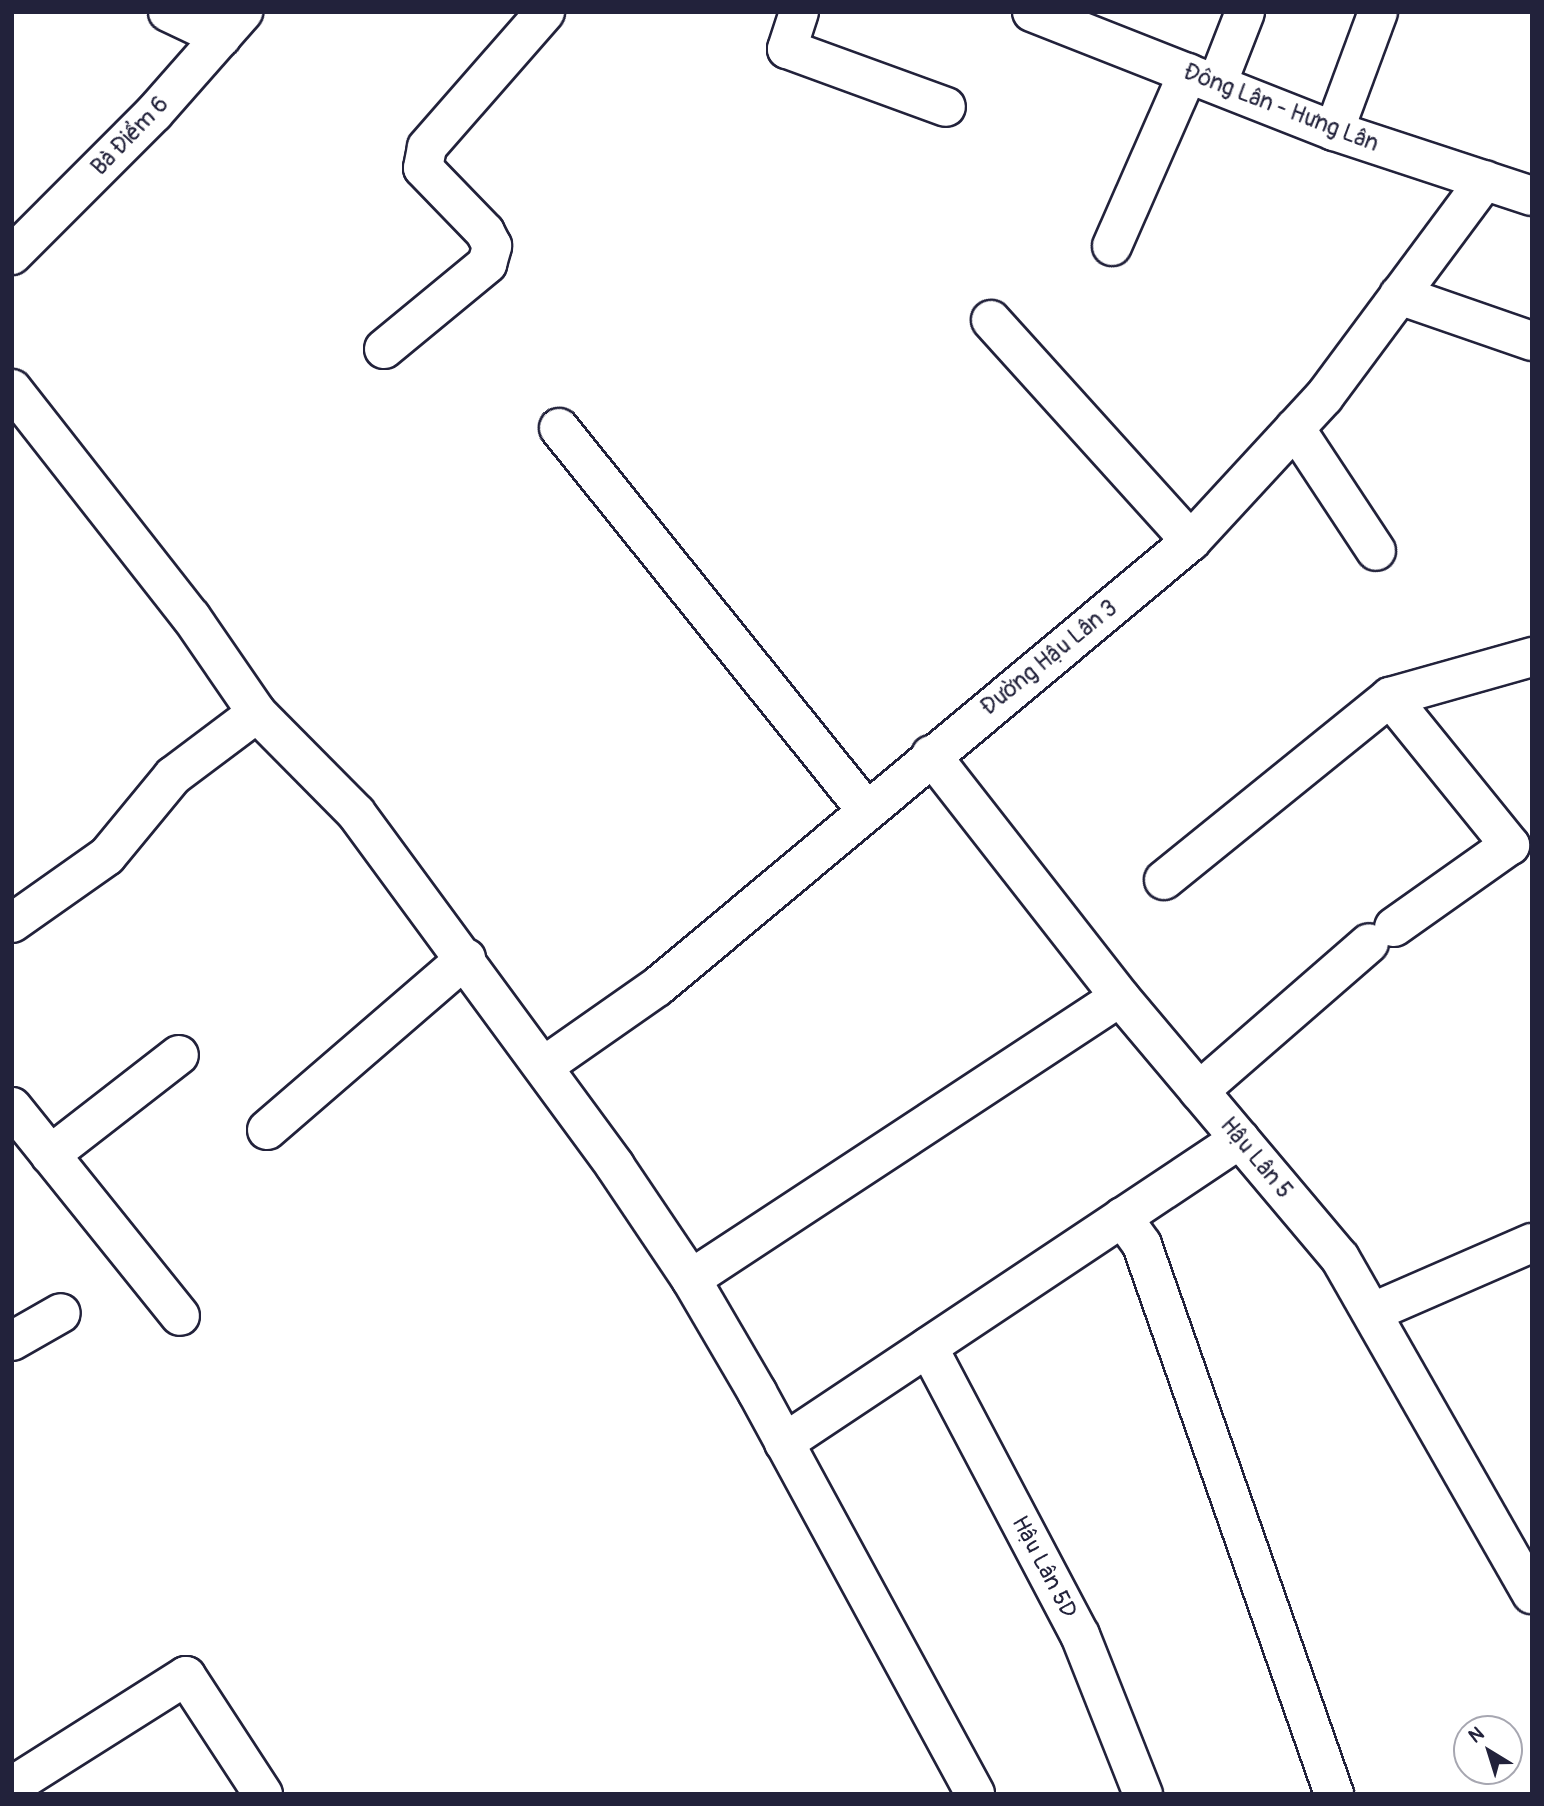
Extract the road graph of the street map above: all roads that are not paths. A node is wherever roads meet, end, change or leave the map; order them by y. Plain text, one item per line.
1 (168, 12) edge
2 (545, 12) edge
3 (799, 12) edge
4 (1032, 12) edge
5 (1245, 12) edge
6 (1378, 12) edge
7 (232, 24) edge
8 (1202, 78) junction
9 (946, 107) dead end
10 (1334, 131) junction
11 (1485, 180) junction
12 (1532, 196) edge
13 (1112, 246) dead end
14 (12, 256) edge
15 (1399, 295) junction
16 (991, 320) dead end
17 (1532, 341) edge
18 (384, 349) dead end
19 (12, 388) edge
20 (559, 428) dead end
21 (1295, 428) junction
22 (1191, 541) junction
23 (1376, 551) dead end
24 (1532, 657) edge
25 (1390, 697) junction
26 (257, 713) junction
27 (931, 755) junction
28 (865, 809) junction
29 (1164, 880) dead end
30 (12, 923) edge
31 (466, 958) junction
32 (1120, 997) junction
33 (179, 1055) dead end
34 (544, 1066) junction
35 (1199, 1091) junction
36 (12, 1107) edge
37 (267, 1130) dead end
38 (1240, 1139) junction
39 (50, 1154) junction
40 (1122, 1217) junction
41 (1532, 1244) edge
42 (691, 1279) junction
43 (1373, 1312) junction
44 (61, 1314) dead end
45 (180, 1316) dead end
46 (12, 1341) edge
47 (928, 1347) junction
48 (784, 1443) junction
49 (1532, 1594) edge
50 (12, 1786) edge
51 (263, 1794) edge
52 (975, 1794) edge
53 (1143, 1794) edge
54 (1334, 1794) edge

1 - 7 street
2 - 18 street
3 - 9 street
4 - 8 street, Đông Lân - Hưng Lân
5 - 8 street
6 - 10 street
7 - 14 street, Bà Điểm 6
8 - 10 street, Đông Lân - Hưng Lân
8 - 13 street
10 - 11 street, Đông Lân - Hưng Lân
11 - 12 street, Đông Lân - Hưng Lân
11 - 15 street, Đường Hậu Lân 3
15 - 17 street
15 - 21 street, Đường Hậu Lân 3
16 - 22 street
19 - 26 street
20 - 28 street
21 - 22 street, Đường Hậu Lân 3
21 - 23 street
22 - 27 street, Đường Hậu Lân 3
24 - 25 street
25 - 29 street
25 - 35 street
26 - 30 street
26 - 31 street
27 - 28 street, Đường Hậu Lân 3
27 - 32 street, Hậu Lân 5
28 - 34 street, Đường Hậu Lân 3
31 - 34 street
31 - 37 street
32 - 35 street, Hậu Lân 5
32 - 42 street
33 - 39 street
34 - 42 street
35 - 38 street, Hậu Lân 5
36 - 39 street
38 - 40 street
38 - 43 street, Hậu Lân 5
39 - 45 street
40 - 47 street
40 - 54 street
41 - 43 street
42 - 48 street
43 - 49 street, Hậu Lân 5
44 - 46 street
47 - 48 street
47 - 53 street, Hậu Lân 5D
48 - 52 street
50 - 51 street

